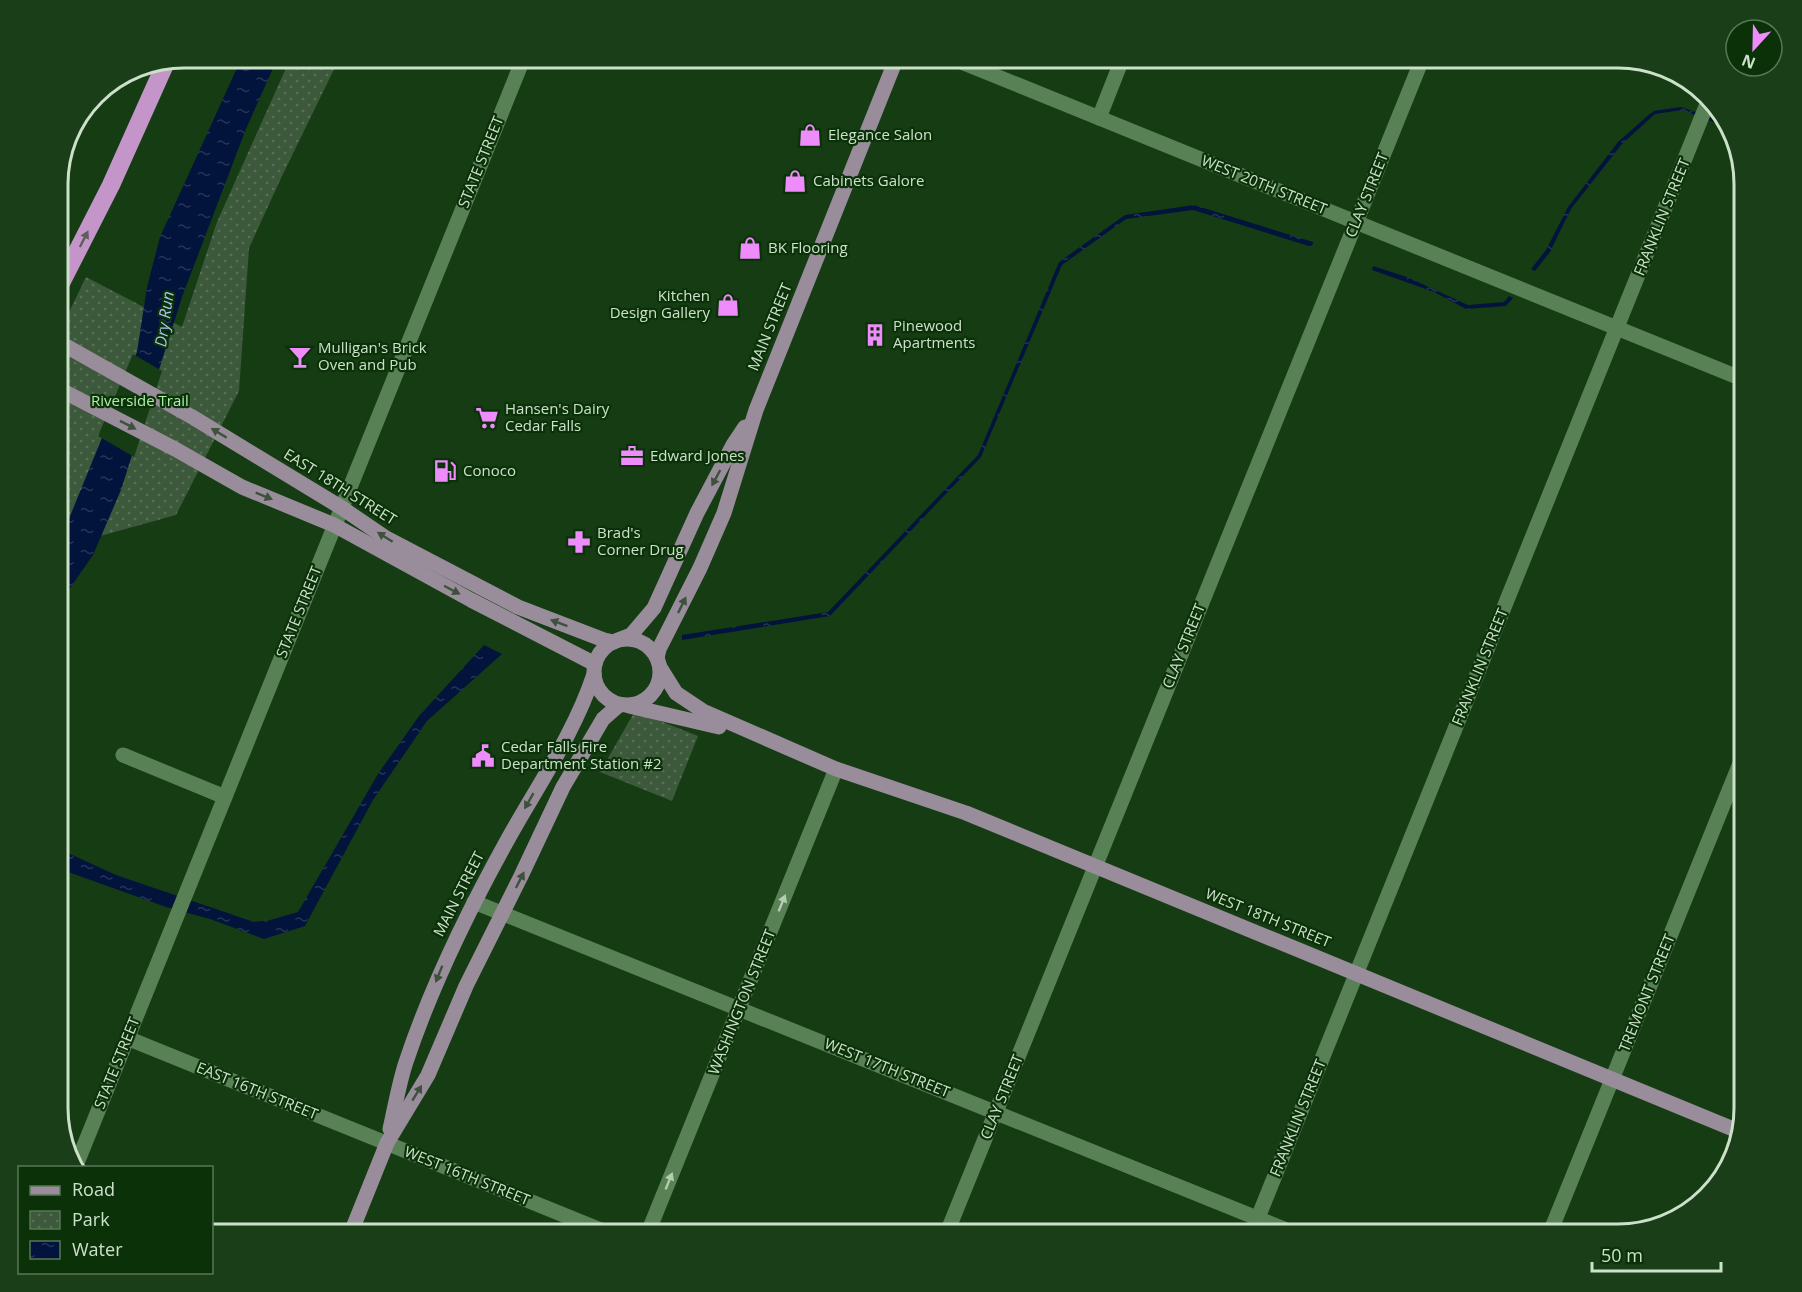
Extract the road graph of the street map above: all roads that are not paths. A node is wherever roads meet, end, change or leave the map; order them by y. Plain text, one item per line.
1 (520, 68) edge
2 (893, 68) edge
3 (976, 68) edge
4 (1119, 68) edge
5 (1419, 68) edge
6 (163, 70) edge
7 (1706, 107) edge
8 (1099, 118) junction
9 (1356, 222) junction
10 (68, 269) edge
11 (1617, 328) junction
12 (68, 347) edge
13 (1734, 376) edge
14 (68, 394) edge
15 (756, 410) junction
16 (342, 508) junction
17 (334, 525) junction
18 (616, 641) junction
19 (659, 663) junction
20 (594, 669) junction
21 (624, 705) junction
22 (781, 747) junction
23 (123, 755) dead end
24 (836, 769) junction
25 (1734, 778) edge
26 (225, 797) junction
27 (1095, 866) junction
28 (474, 902) junction
29 (502, 914) junction
30 (1356, 974) junction
31 (739, 1009) junction
32 (127, 1038) junction
33 (1612, 1079) junction
34 (996, 1113) junction
35 (1732, 1129) edge
36 (387, 1143) junction
37 (78, 1159) edge
38 (1257, 1218) junction
39 (354, 1224) edge
40 (586, 1224) edge
41 (651, 1224) edge
42 (951, 1224) edge
43 (1255, 1224) edge
44 (1272, 1224) edge
45 (1554, 1224) edge

1 - 16 street, STATE STREET
2 - 15 main road, MAIN STREET
3 - 8 street, WEST 20TH STREET
4 - 8 street
5 - 9 street, CLAY STREET
10 -> 6 highway
7 - 11 street, FRANKLIN STREET
8 - 9 street, WEST 20TH STREET
9 - 11 street, WEST 20TH STREET
9 - 27 street, CLAY STREET
11 - 13 street, WEST 20TH STREET
11 - 30 street, FRANKLIN STREET
16 -> 12 main road, EAST 18TH STREET
14 -> 17 main road
15 -> 18 main road, MAIN STREET
19 -> 15 main road, MAIN STREET
16 - 17 street, STATE STREET
18 -> 16 main road, EAST 18TH STREET
17 -> 20 main road
17 - 26 street, STATE STREET
18 - 19 main road
18 - 20 main road
19 - 21 main road
19 - 22 main road, WEST 18TH STREET
20 - 21 main road
20 -> 28 main road, MAIN STREET
21 - 22 main road, WEST 18TH STREET
29 -> 21 main road, MAIN STREET
22 - 24 main road, WEST 18TH STREET
23 - 26 street
24 - 27 main road, WEST 18TH STREET
31 -> 24 street, WASHINGTON STREET
25 - 33 street, TREMONT STREET
26 - 32 street, STATE STREET
27 - 30 main road, WEST 18TH STREET
27 - 34 street, CLAY STREET
28 - 29 street, WEST 17TH STREET
28 -> 36 main road, MAIN STREET
29 - 31 street, WEST 17TH STREET
36 -> 29 main road, MAIN STREET
30 - 33 main road, WEST 18TH STREET
30 - 38 street, FRANKLIN STREET
31 - 34 street, WEST 17TH STREET
41 -> 31 street, WASHINGTON STREET
32 - 36 street, EAST 16TH STREET
32 - 37 street, STATE STREET
33 - 35 main road, WEST 18TH STREET
33 - 45 street, TREMONT STREET
34 - 38 street, WEST 17TH STREET
34 - 42 street, CLAY STREET
36 - 39 main road, MAIN STREET
36 - 40 street, WEST 16TH STREET
38 - 43 street, FRANKLIN STREET
38 - 44 street, WEST 17TH STREET

